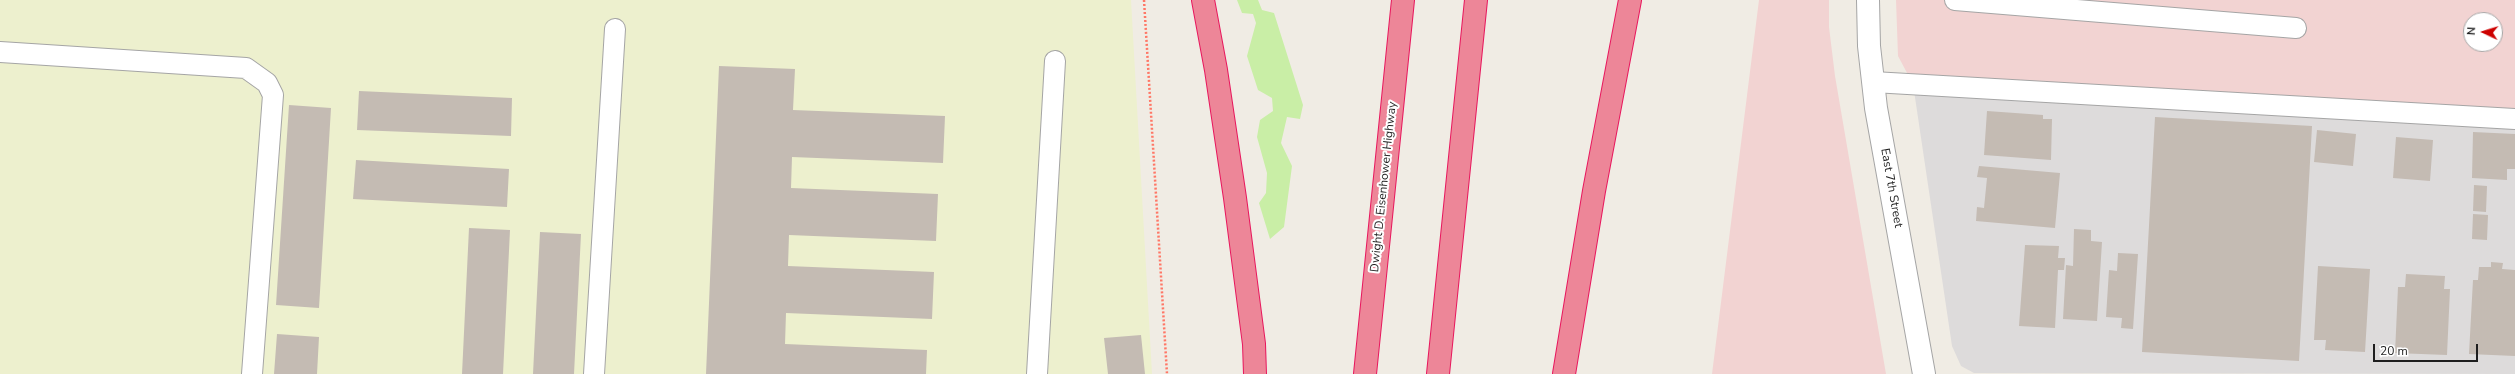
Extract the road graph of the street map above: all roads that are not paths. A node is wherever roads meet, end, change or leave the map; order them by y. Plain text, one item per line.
1 (1203, 0) edge
2 (1403, 0) edge
3 (1476, 0) edge
4 (1630, 0) edge
5 (1868, 0) edge
6 (1955, 0) edge
7 (2296, 28) dead end
8 (615, 29) dead end
9 (0, 52) edge
10 (1055, 61) dead end
11 (1873, 82) junction
12 (2515, 119) edge
13 (252, 374) edge
14 (594, 374) edge
15 (1037, 374) edge
16 (1255, 374) edge
17 (1365, 374) edge
18 (1438, 374) edge
19 (1564, 374) edge
20 (1924, 374) edge

1 - 16 highway
2 - 17 highway, Dwight D. Eisenhower Highway
3 - 18 highway
4 - 19 highway
5 - 11 street, East 7th Street
6 - 7 lane
8 - 14 lane
9 - 13 lane
10 - 15 lane
11 - 12 lane
11 - 20 street, East 7th Street

